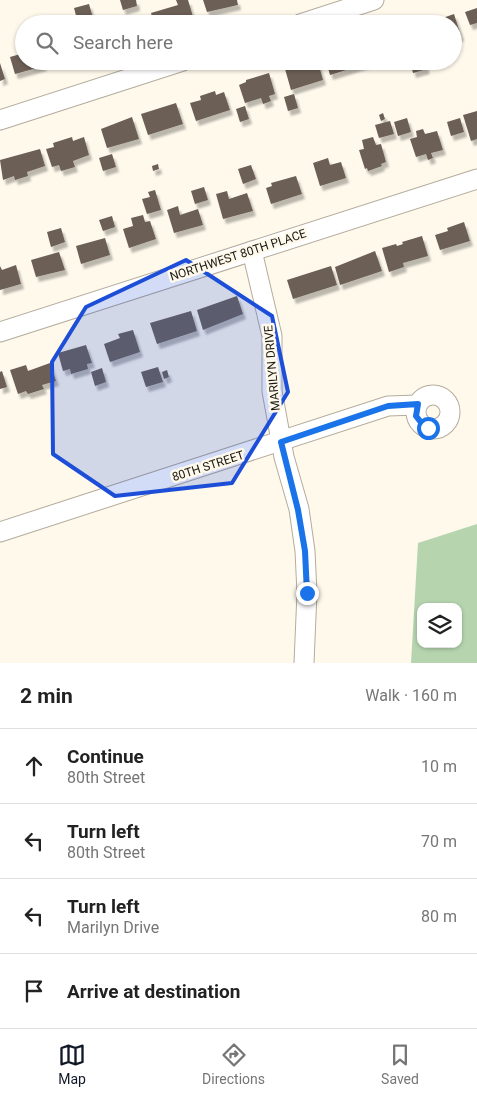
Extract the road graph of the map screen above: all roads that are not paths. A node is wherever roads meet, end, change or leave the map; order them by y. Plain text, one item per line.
1 (374, 0) edge
2 (328, 15) edge
3 (155, 70) edge
4 (0, 120) edge
5 (477, 179) edge
6 (252, 251) junction
7 (0, 332) edge
8 (418, 404) dead end
9 (281, 442) junction
10 (0, 532) edge
11 (304, 663) edge

1 - 2 street
3 - 4 street
5 - 6 street, NORTHWEST 80TH PLACE
6 - 7 street, NORTHWEST 80TH PLACE
6 - 9 street, MARILYN DRIVE
8 - 9 street, 80TH STREET
9 - 10 street, 80TH STREET
9 - 11 street, MARILYN DRIVE

